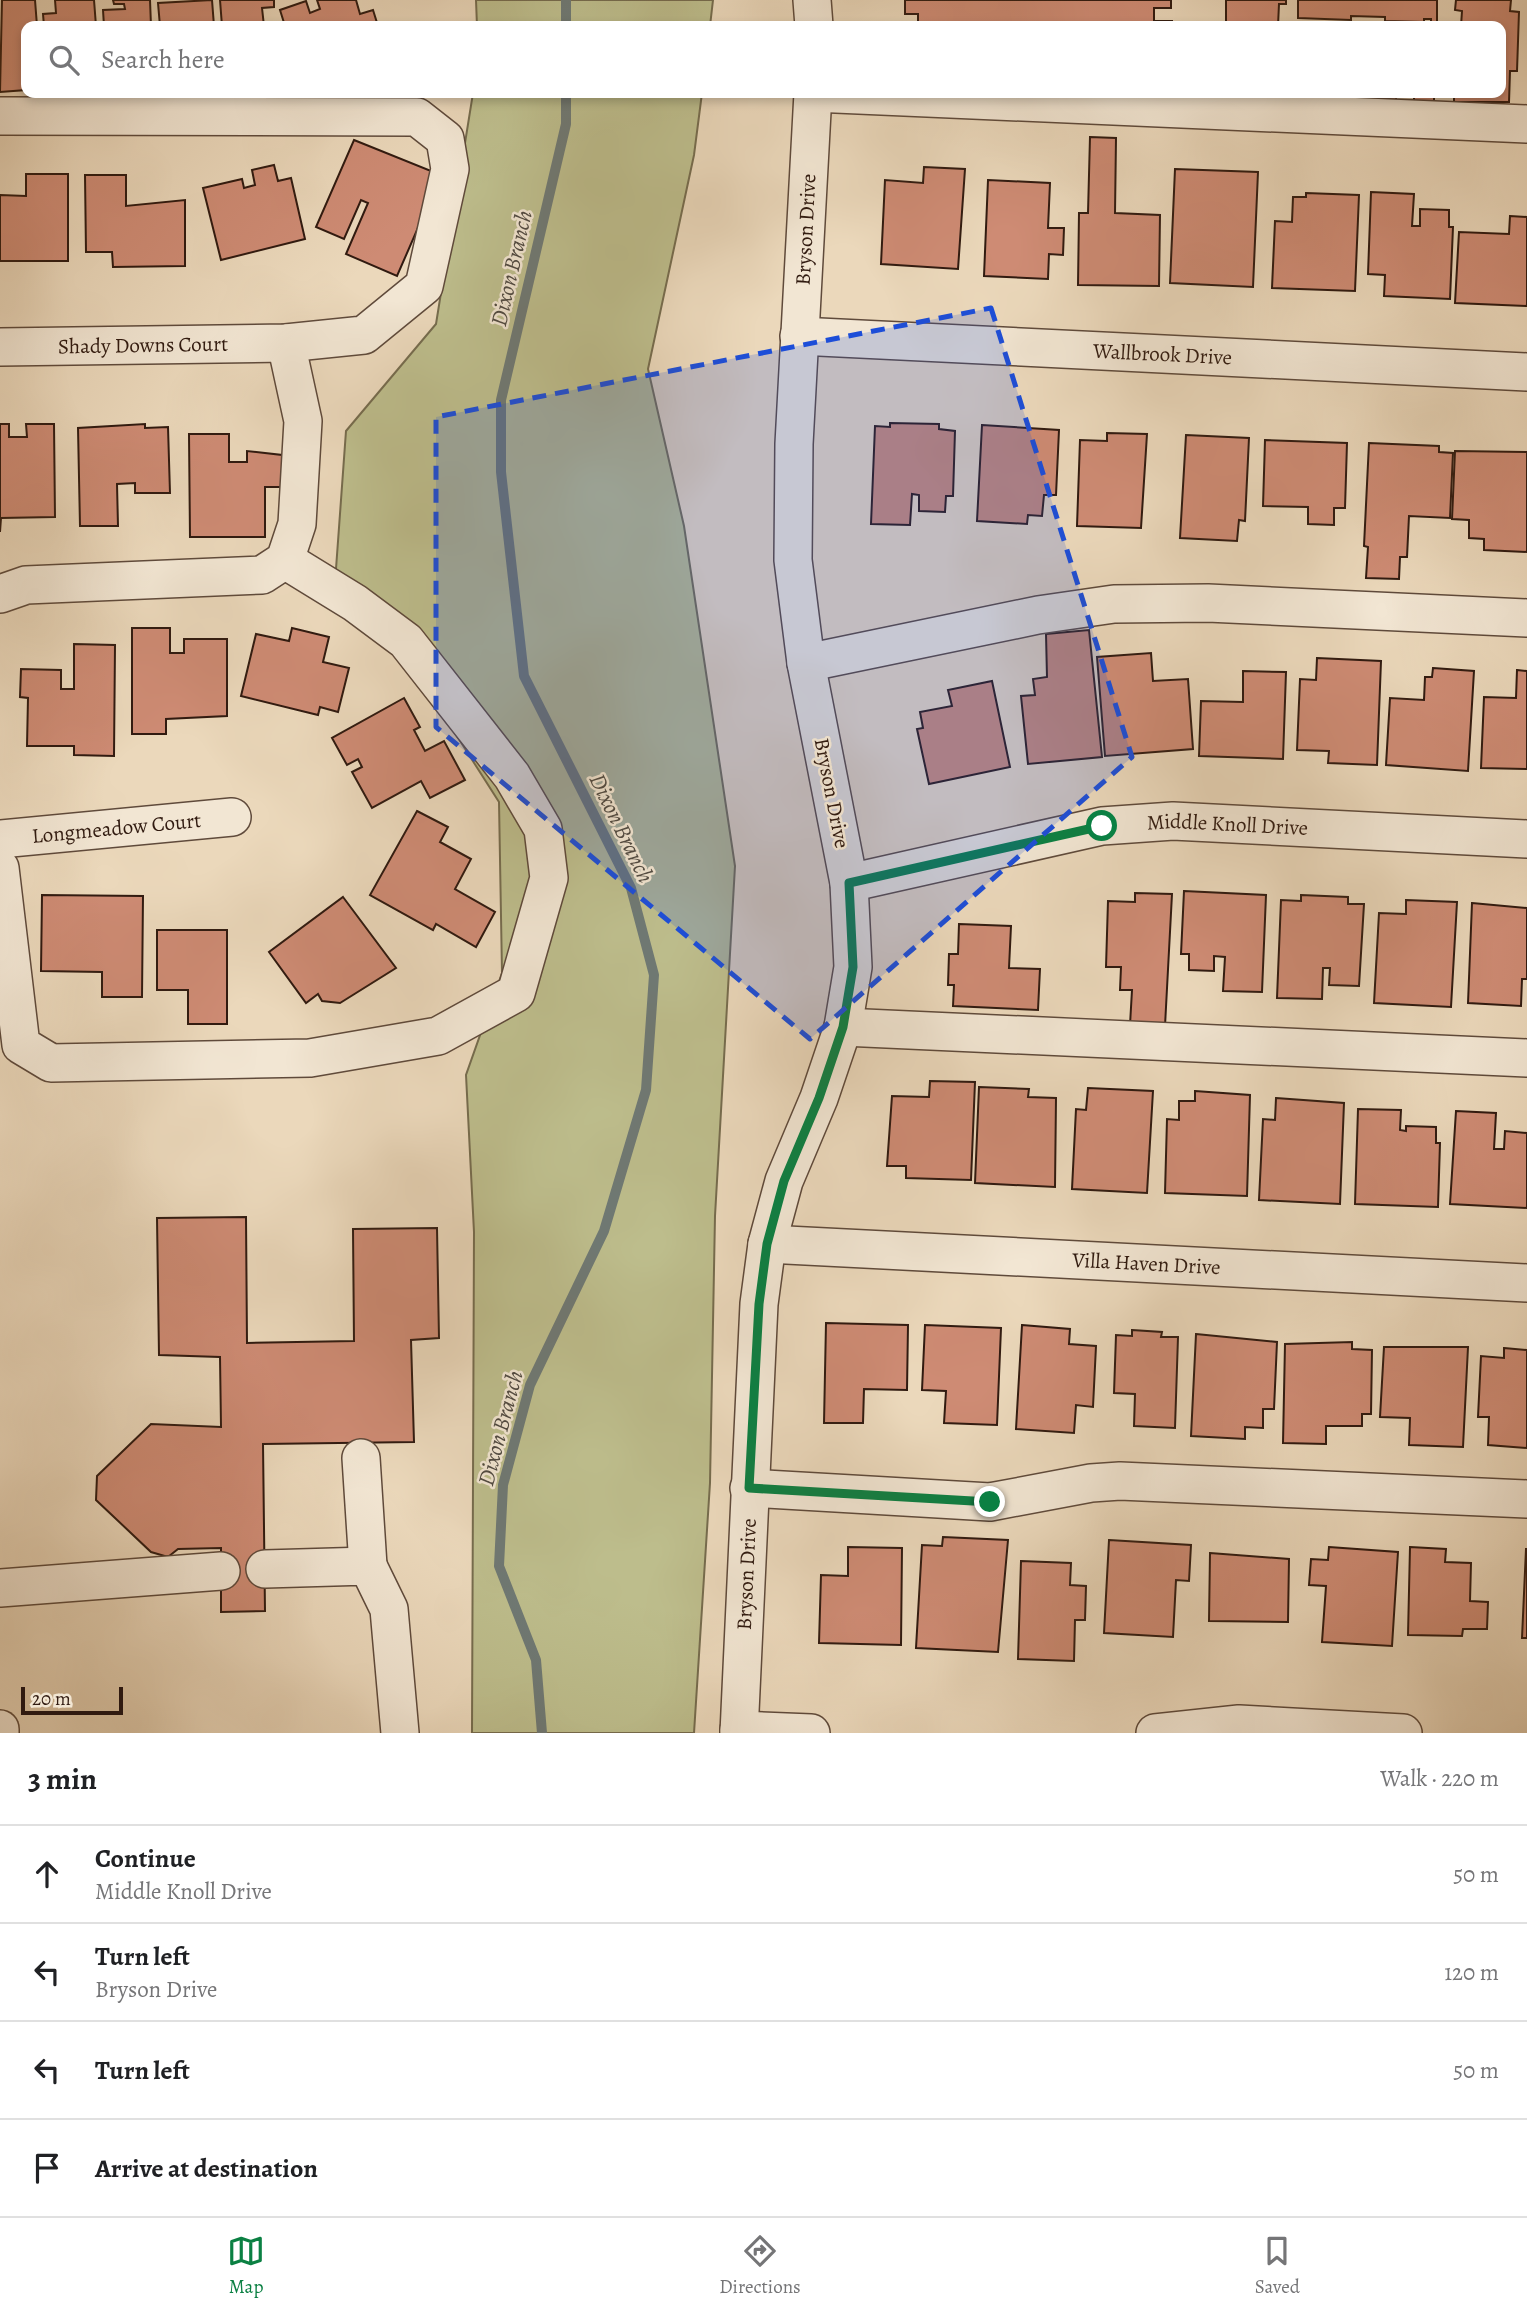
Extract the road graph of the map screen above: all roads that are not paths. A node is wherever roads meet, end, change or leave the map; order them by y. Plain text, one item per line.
1 (812, 0) edge
2 (814, 21) edge
3 (813, 98) edge
4 (928, 98) edge
5 (0, 116) edge
6 (1527, 124) edge
7 (799, 336) junction
8 (286, 343) junction
9 (0, 347) edge
10 (1527, 372) edge
11 (285, 560) junction
12 (0, 594) edge
13 (1527, 618) edge
14 (806, 663) junction
15 (232, 817) dead end
16 (0, 839) edge
17 (1527, 839) edge
18 (0, 869) edge
19 (849, 883) junction
20 (843, 1027) junction
21 (1527, 1058) edge
22 (767, 1244) junction
23 (1527, 1283) edge
24 (361, 1458) dead end
25 (749, 1488) junction
26 (1527, 1499) edge
27 (368, 1566) junction
28 (265, 1569) dead end
29 (221, 1571) dead end
30 (0, 1588) edge
31 (739, 1731) edge
32 (400, 1733) edge
33 (811, 1733) edge
34 (1155, 1733) edge
35 (1402, 1733) edge

1 - 2 street
3 - 7 street, Bryson Drive
4 - 6 street
5 - 8 street, Shady Downs Court
7 - 10 street, Wallbrook Drive
7 - 14 street, Bryson Drive
8 - 9 street, Shady Downs Court
8 - 11 street
11 - 12 street
11 - 18 street
13 - 14 street
14 - 19 street, Bryson Drive
15 - 16 street, Longmeadow Court
17 - 19 street, Middle Knoll Drive
19 - 20 street, Bryson Drive
20 - 21 street
20 - 22 street, Bryson Drive
22 - 23 street, Villa Haven Drive
22 - 25 street, Bryson Drive
24 - 27 street
25 - 26 street
25 - 31 street, Bryson Drive
27 - 28 street
27 - 32 street
29 - 30 street
31 - 33 street
34 - 35 street

